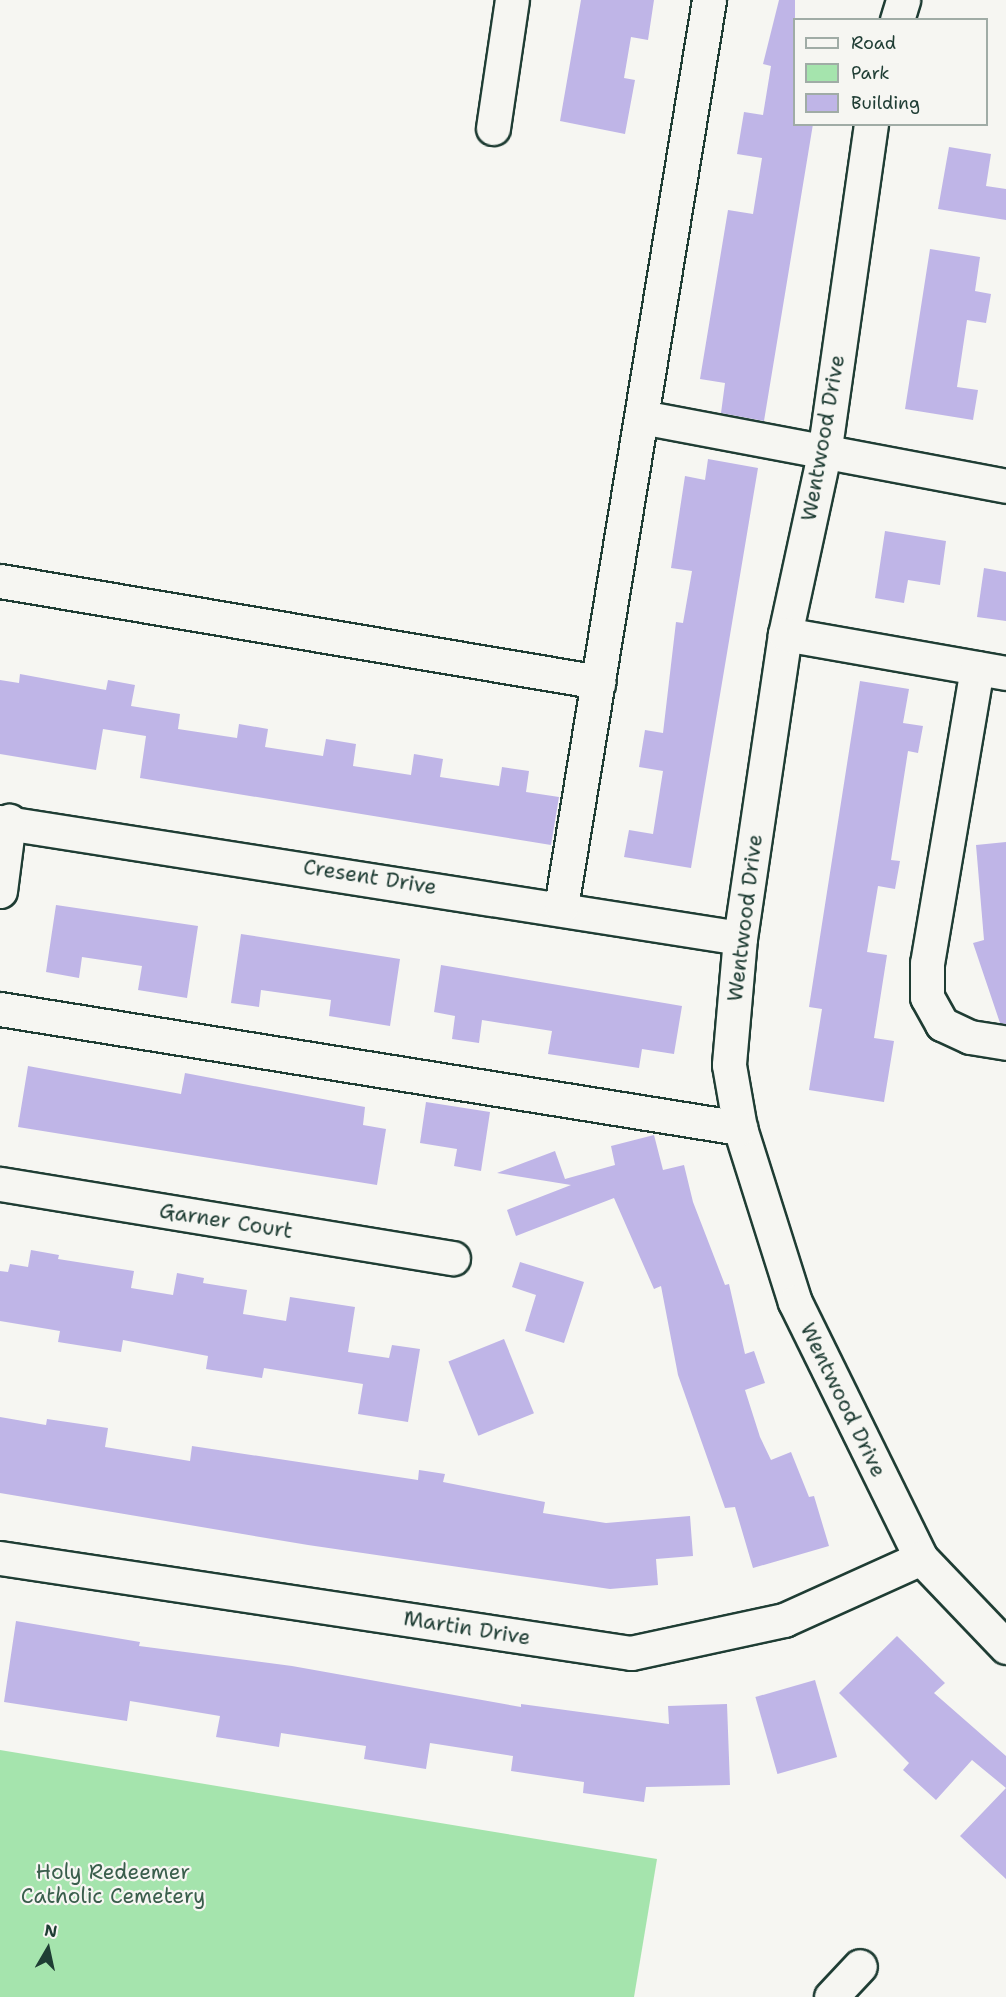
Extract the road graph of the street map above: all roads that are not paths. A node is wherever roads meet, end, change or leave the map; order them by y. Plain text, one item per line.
1 (512, 0) edge
2 (709, 0) edge
3 (903, 0) edge
4 (898, 18) edge
5 (871, 126) edge
6 (493, 128) dead end
7 (642, 417) junction
8 (824, 454) junction
9 (1004, 477) edge
10 (0, 581) edge
11 (785, 634) junction
12 (992, 671) edge
13 (599, 682) junction
14 (4, 821) edge
15 (0, 891) edge
16 (561, 907) junction
17 (740, 938) junction
18 (0, 1009) edge
19 (1006, 1043) edge
20 (740, 1128) junction
21 (0, 1184) edge
22 (453, 1258) dead end
23 (0, 1558) edge
24 (921, 1558) junction
25 (1006, 1647) edge
26 (860, 1966) dead end
27 (831, 1997) edge

1 - 6 street
2 - 7 street
3 - 4 street
5 - 8 street, Wentwood Drive
7 - 8 street
7 - 13 street
8 - 9 street
8 - 11 street, Wentwood Drive
10 - 13 street
11 - 12 street
11 - 17 street, Wentwood Drive
12 - 19 street
13 - 16 street
14 - 15 street
14 - 16 street, Cresent Drive
16 - 17 street, Cresent Drive
17 - 20 street, Wentwood Drive
18 - 20 street
20 - 24 street, Wentwood Drive
21 - 22 street, Garner Court
23 - 24 street, Martin Drive
24 - 25 street, Wentwood Drive
26 - 27 street

